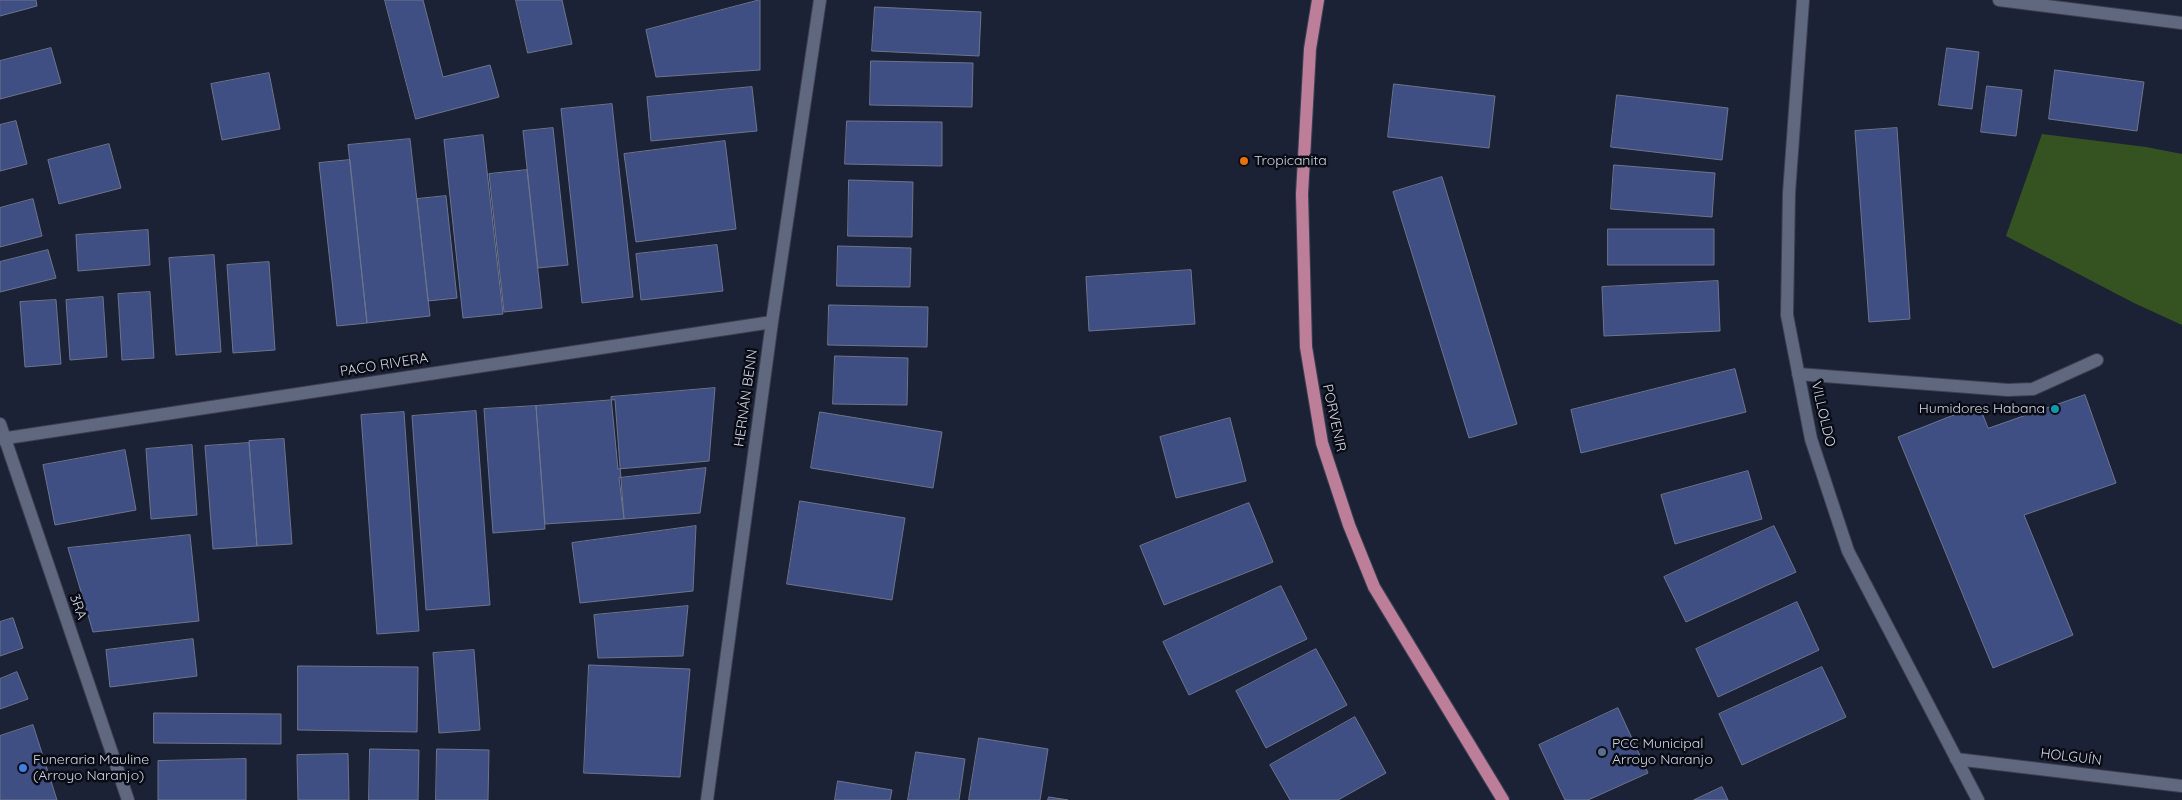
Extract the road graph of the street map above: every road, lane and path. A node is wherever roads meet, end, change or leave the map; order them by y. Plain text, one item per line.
1 (820, 0) edge
2 (1318, 0) edge
3 (1803, 0) edge
4 (1998, 0) edge
5 (2182, 23) edge
6 (772, 322) junction
7 (2097, 360) dead end
8 (1798, 374) junction
9 (0, 424) edge
10 (2, 439) edge
11 (1956, 759) junction
12 (2182, 786) edge
13 (128, 800) edge
14 (707, 800) edge
15 (1503, 800) edge
16 (1978, 800) edge

1 - 6 street, HERNÁN BENN
2 - 15 main road, PORVENIR
3 - 8 street, VILLOLDO
4 - 5 street
6 - 10 street, PACO RIVERA
6 - 14 street, HERNÁN BENN
7 - 8 street
8 - 11 street, VILLOLDO
9 - 10 street, 3RA
10 - 13 street, 3RA
11 - 12 street, HOLGUÍN
11 - 16 street, VILLOLDO

